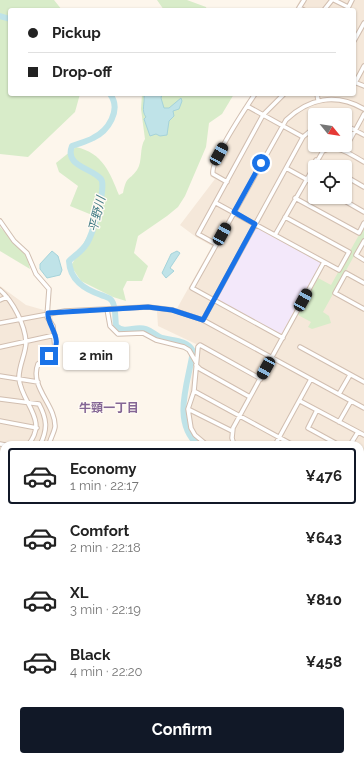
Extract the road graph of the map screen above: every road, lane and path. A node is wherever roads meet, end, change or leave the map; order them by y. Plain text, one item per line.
1 (333, 0) edge
2 (326, 8) edge
3 (345, 8) edge
4 (364, 23) edge
5 (356, 37) edge
6 (364, 66) edge
7 (356, 81) edge
8 (254, 96) edge
9 (282, 96) edge
10 (317, 96) edge
11 (318, 100) junction
12 (247, 106) junction
13 (364, 109) edge
14 (364, 114) edge
15 (263, 115) junction
16 (282, 126) junction
17 (352, 128) edge
18 (355, 130) junction
19 (308, 133) edge
20 (364, 135) edge
21 (352, 136) edge
22 (303, 137) junction
23 (322, 152) edge
24 (346, 152) edge
25 (316, 160) edge
26 (364, 162) edge
27 (286, 168) junction
28 (308, 175) edge
29 (306, 179) junction
30 (352, 180) edge
31 (227, 182) junction
32 (364, 187) edge
33 (295, 198) junction
34 (216, 202) junction
35 (350, 204) edge
36 (234, 212) junction
37 (364, 212) edge
38 (285, 216) junction
39 (0, 221) edge
40 (255, 224) junction
41 (364, 224) edge
42 (275, 235) junction
43 (364, 241) edge
44 (216, 244) junction
45 (364, 260) edge
46 (324, 262) junction
47 (364, 283) edge
48 (0, 290) edge
49 (7, 297) junction
50 (0, 300) edge
51 (213, 300) junction
52 (107, 309) junction
53 (364, 309) edge
54 (48, 313) junction
55 (20, 320) junction
56 (203, 320) junction
57 (0, 323) edge
58 (55, 335) junction
59 (283, 338) junction
60 (26, 342) junction
61 (300, 347) dead end
62 (0, 348) edge
63 (272, 358) junction
64 (196, 364) junction
65 (350, 375) junction
66 (0, 376) edge
67 (19, 379) junction
68 (260, 379) junction
69 (312, 379) junction
70 (38, 382) junction
71 (364, 382) edge
72 (194, 391) junction
73 (339, 394) junction
74 (250, 397) junction
75 (0, 399) edge
76 (300, 401) junction
77 (350, 401) junction
78 (29, 403) junction
79 (364, 408) edge
80 (188, 409) junction
81 (317, 410) junction
82 (240, 415) junction
83 (0, 421) edge
84 (339, 422) junction
85 (37, 428) junction
86 (232, 431) junction
87 (358, 432) junction
88 (364, 435) edge
89 (280, 437) junction
90 (30, 441) edge
91 (42, 441) edge
92 (50, 441) edge
93 (202, 441) edge
94 (233, 441) edge
95 (278, 441) edge
96 (286, 441) edge
97 (332, 441) edge
98 (352, 441) edge

1 - 2 street
1 - 3 street
4 - 5 street
6 - 7 street
8 - 12 street
9 - 15 street
10 - 11 street
11 - 13 street
11 - 16 street
12 - 15 street
12 - 31 street
14 - 18 street
15 - 16 street
15 - 31 street
16 - 22 street
16 - 36 street
17 - 18 street
18 - 20 street
18 - 21 street
19 - 22 street
22 - 27 street
23 - 25 street
24 - 26 street
27 - 29 street
27 - 40 street
28 - 29 street
29 - 33 street
30 - 32 street
31 - 34 street
33 - 38 street
33 - 41 street
34 - 36 street
34 - 44 street
35 - 37 street
36 - 40 street
36 - 44 street
38 - 42 street
38 - 46 street
39 - 54 street
40 - 42 street
40 - 51 street
42 - 46 street
43 - 45 street
44 - 51 street
46 - 59 street
47 - 53 street
48 - 49 street
49 - 50 street
49 - 55 street
51 - 56 street
51 - 59 street
52 - 54 street
52 - 56 street
52 - 64 street
54 - 55 street
54 - 58 street
55 - 57 street
55 - 60 street
56 - 63 street
58 - 60 street
58 - 70 street
59 - 63 street
60 - 62 street
60 - 67 street
61 - 65 street
63 - 68 street
63 - 69 street
64 - 68 street
64 - 72 street
64 - 74 street
65 - 71 street
65 - 73 street
66 - 67 street
67 - 70 street
67 - 78 street
68 - 74 street
69 - 73 street
69 - 76 street
70 - 92 street
72 - 80 street
72 - 82 street
73 - 77 street
74 - 82 street
75 - 78 street
76 - 81 street
76 - 89 street
77 - 79 street
77 - 84 street
78 - 85 street
78 - 91 street
80 - 86 street
80 - 93 street
81 - 84 street
81 - 97 street
82 - 86 street
82 - 89 street
83 - 85 street
84 - 87 street
85 - 90 street
86 - 94 street
87 - 88 street
87 - 98 street
89 - 95 street
89 - 96 street

